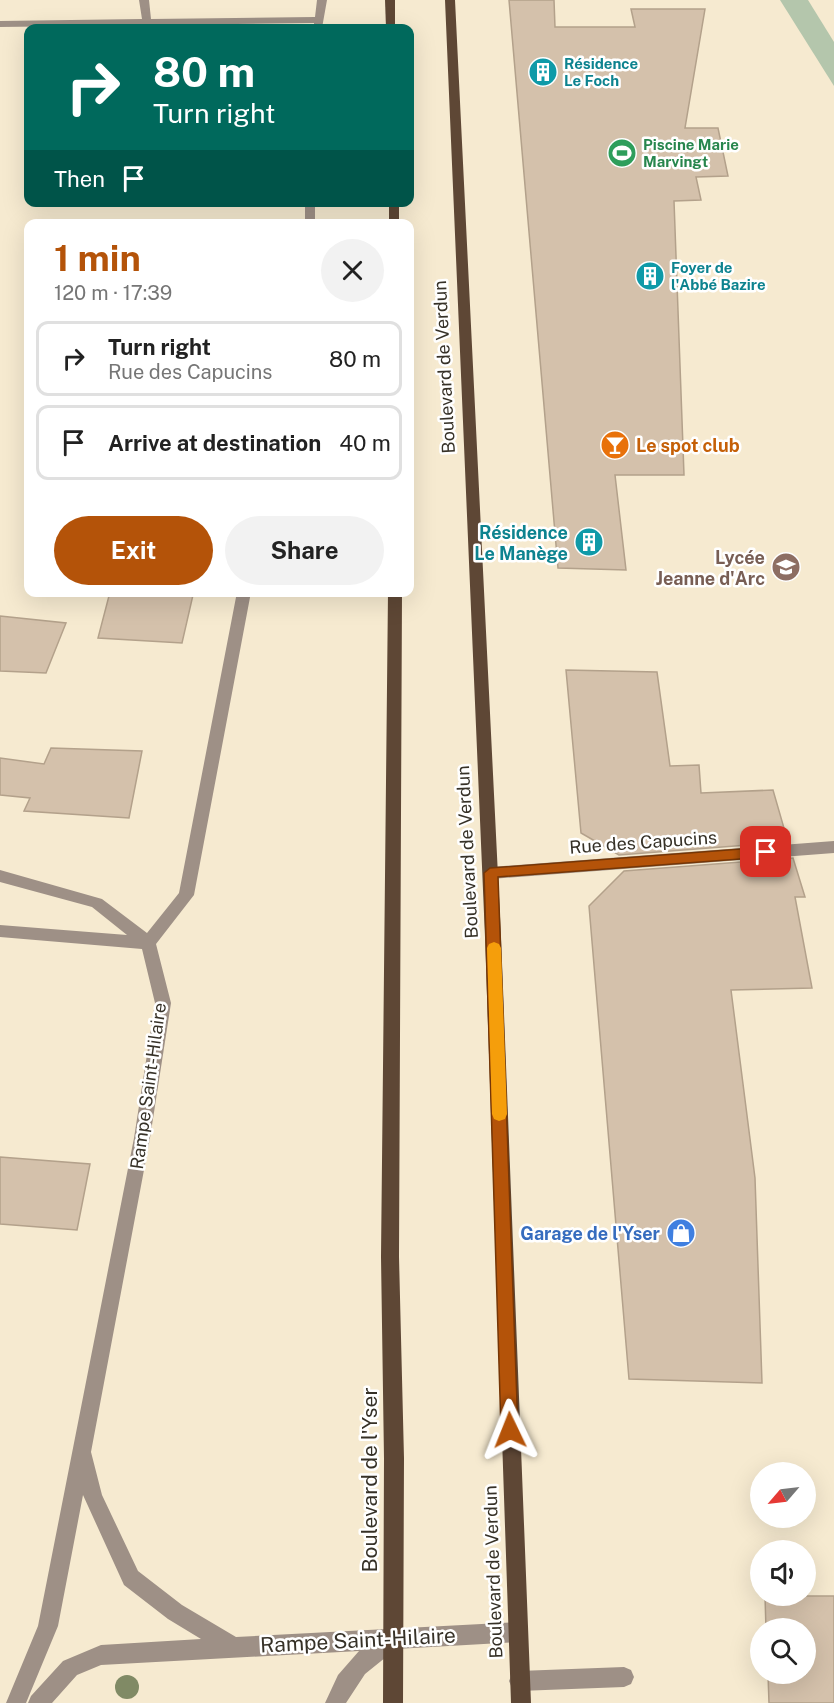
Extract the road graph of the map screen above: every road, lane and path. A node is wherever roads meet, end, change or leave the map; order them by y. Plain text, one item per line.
1 (144, 0) edge
2 (322, 0) edge
3 (390, 0) edge
4 (450, 0) edge
5 (147, 22) junction
6 (0, 24) edge
7 (318, 24) edge
8 (391, 24) edge
9 (243, 597) edge
10 (395, 597) edge
11 (834, 847) edge
12 (490, 873) junction
13 (0, 876) edge
14 (0, 931) edge
15 (148, 943) junction
16 (82, 1451) junction
17 (518, 1632) junction
18 (393, 1639) junction
19 (233, 1647) junction
20 (624, 1677) dead end
21 (519, 1681) junction
22 (16, 1703) edge
23 (38, 1703) edge
24 (335, 1703) edge
25 (393, 1703) edge
26 (521, 1703) edge

1 - 5 street
2 - 7 street
3 - 8 main road
4 - 12 main road, Boulevard de Verdun
5 - 6 street
5 - 7 street
9 - 15 street
10 - 18 main road, Boulevard de l'Yser
11 - 12 street, Rue des Capucins
12 - 17 main road, Boulevard de Verdun
13 - 15 street
14 - 15 street
15 - 16 street, Rampe Saint-Hilaire
16 - 19 street, Rampe Saint-Hilaire
16 - 22 street, Rampe Saint-Hilaire
17 - 18 street, Rampe Saint-Hilaire
17 - 21 main road, Boulevard de Verdun
18 - 19 street, Rampe Saint-Hilaire
18 - 24 street
18 - 25 main road, Boulevard de l'Yser
19 - 23 street, Rampe Saint-Hilaire
20 - 21 street
21 - 26 main road, Boulevard de Verdun

